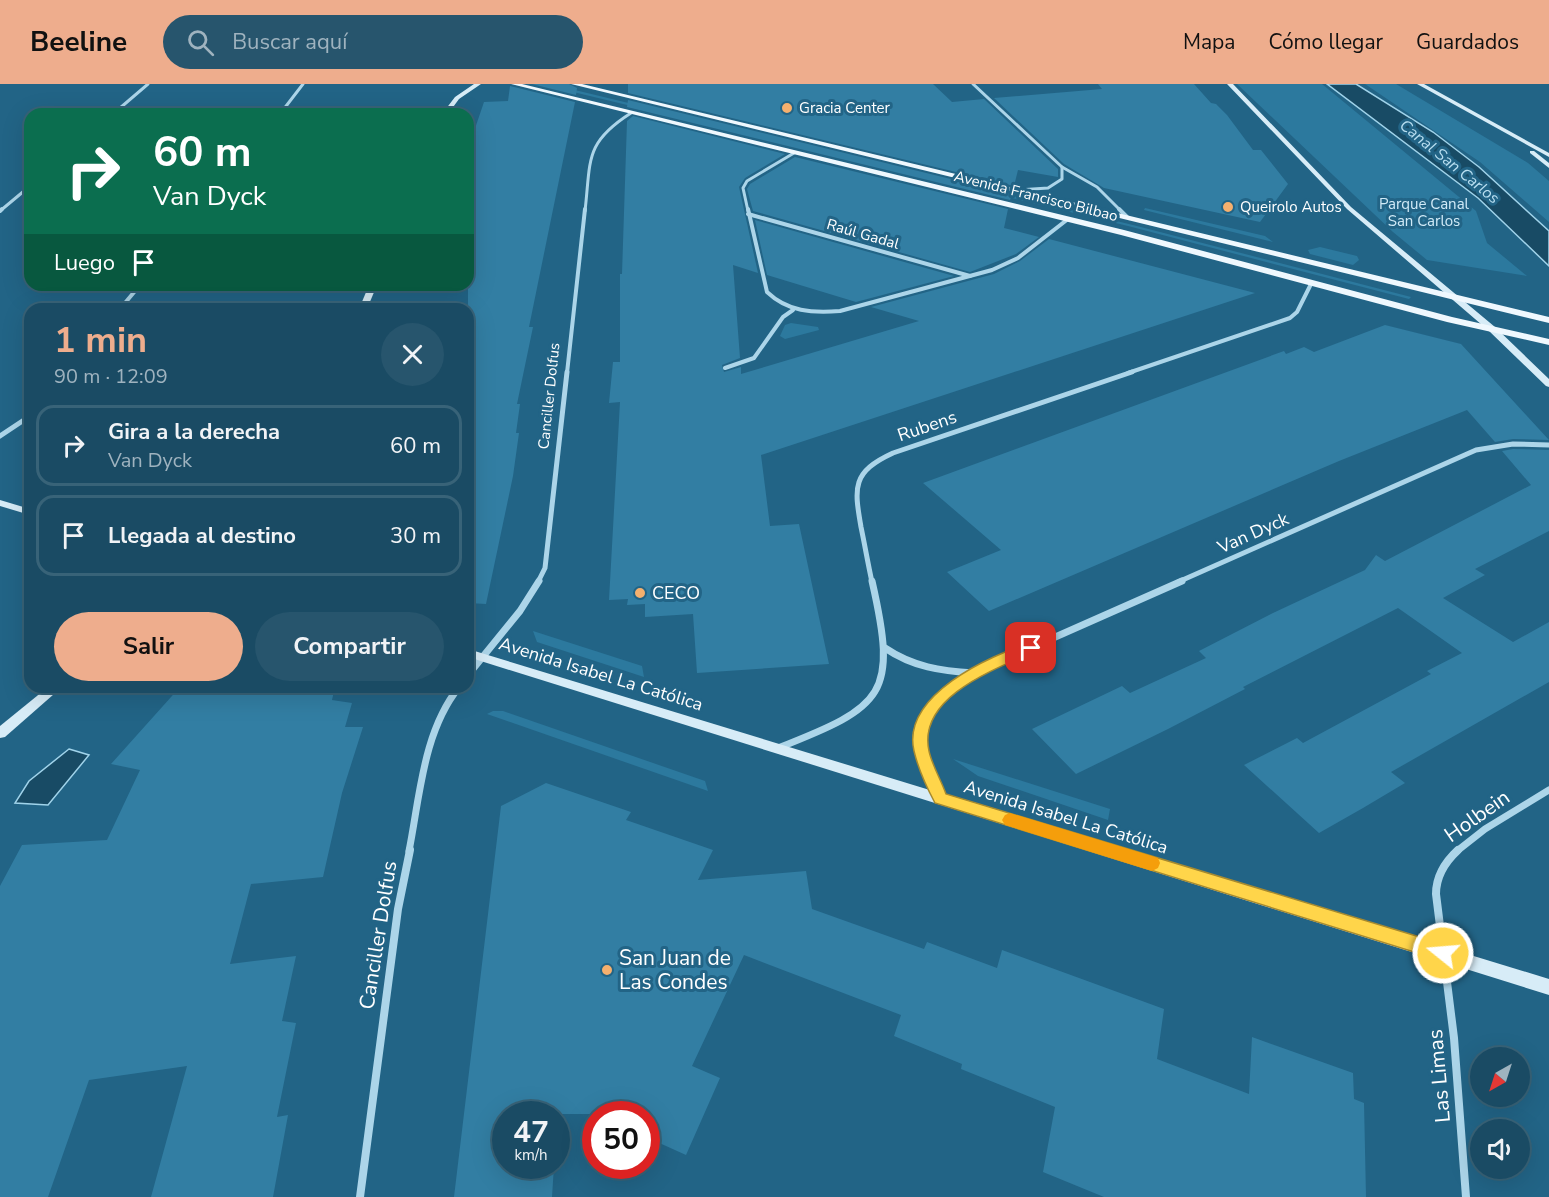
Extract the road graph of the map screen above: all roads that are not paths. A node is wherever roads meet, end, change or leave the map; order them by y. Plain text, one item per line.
1 (148, 84) edge
2 (303, 84) edge
3 (478, 84) edge
4 (514, 84) edge
5 (574, 84) edge
6 (973, 84) edge
7 (1230, 84) edge
8 (1420, 84) edge
9 (121, 108) edge
10 (285, 108) edge
11 (450, 108) edge
12 (631, 113) junction
13 (1513, 135) junction
14 (794, 153) junction
15 (1549, 154) edge
16 (1549, 166) edge
17 (1062, 167) junction
18 (1018, 190) junction
19 (24, 191) edge
20 (0, 211) edge
21 (748, 214) junction
22 (1127, 217) junction
23 (1068, 219) junction
24 (972, 276) junction
25 (1311, 284) junction
26 (135, 291) edge
27 (1455, 299) junction
28 (125, 303) edge
29 (793, 309) junction
30 (1549, 320) edge
31 (1492, 330) junction
32 (1549, 342) edge
33 (725, 368) dead end
34 (1549, 384) edge
35 (24, 420) edge
36 (0, 436) edge
37 (1549, 445) edge
38 (0, 502) edge
39 (24, 510) edge
40 (885, 648) junction
41 (475, 655) edge
42 (974, 673) junction
43 (49, 693) edge
44 (454, 693) edge
45 (0, 733) edge
46 (777, 749) junction
47 (1549, 790) edge
48 (940, 799) junction
49 (1443, 953) junction
50 (1549, 987) edge
51 (360, 1197) edge
52 (1466, 1197) edge

1 - 9 street
2 - 10 street
3 - 11 street
4 - 12 main road, Avenida Francisco Bilbao
5 - 18 main road, Avenida Francisco Bilbao
6 - 17 street
7 - 27 street
8 - 13 street
12 - 14 main road, Avenida Francisco Bilbao
12 - 41 street, Canciller Dolfus
13 - 15 street
13 - 16 street
14 - 21 street
14 - 23 main road, Avenida Francisco Bilbao
17 - 18 street
17 - 22 street
18 - 22 main road, Avenida Francisco Bilbao
19 - 20 street
21 - 24 street, Raúl Gadal
21 - 29 street
22 - 27 main road, Avenida Francisco Bilbao
23 - 24 street
23 - 25 main road, Avenida Francisco Bilbao
24 - 29 street
25 - 31 main road, Avenida Francisco Bilbao
25 - 40 street, Rubens
26 - 28 street
27 - 30 main road, Avenida Francisco Bilbao
27 - 31 street
29 - 33 street
31 - 32 main road, Avenida Francisco Bilbao
31 - 34 street
35 - 36 street
37 - 42 street, Van Dyck
38 - 39 street
40 - 42 street, Van Dyck
40 - 46 street, Rubens
41 - 46 street, Avenida Isabel La Católica
42 - 48 street, Van Dyck
43 - 45 street
44 - 51 street, Canciller Dolfus
46 - 48 street, Avenida Isabel La Católica
47 - 49 street, Holbein
48 - 49 street, Avenida Isabel La Católica
49 - 50 street, Avenida Isabel La Católica
49 - 52 street, Las Limas

